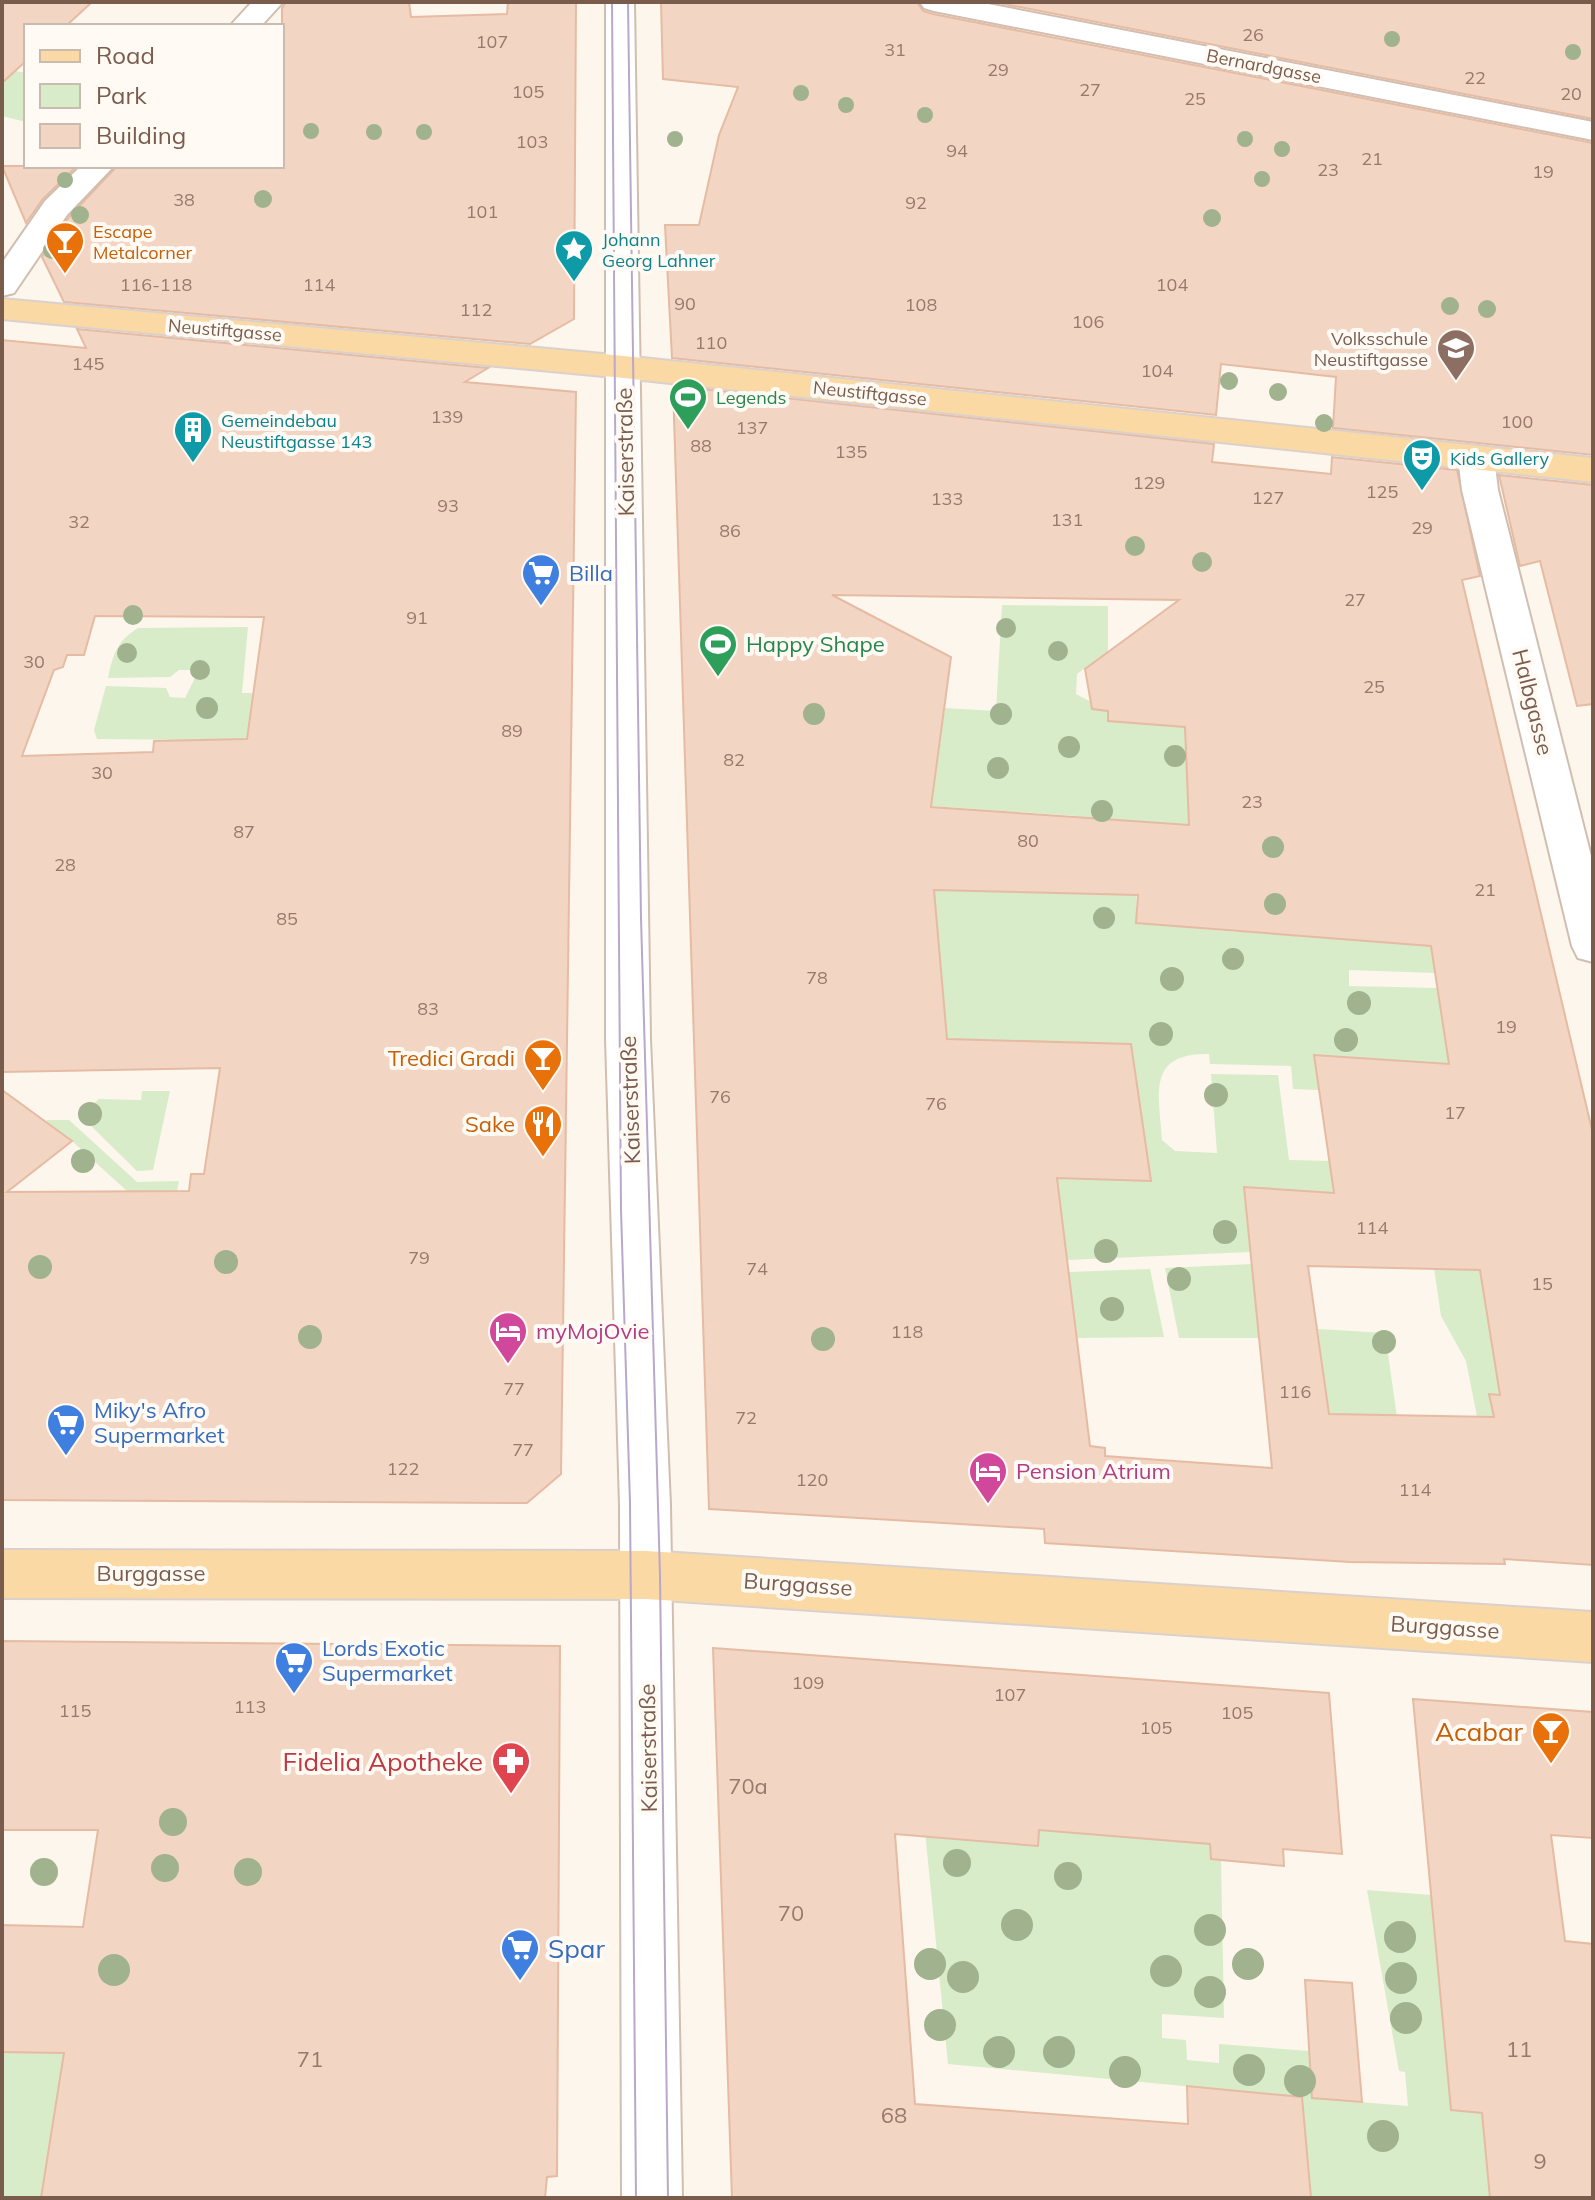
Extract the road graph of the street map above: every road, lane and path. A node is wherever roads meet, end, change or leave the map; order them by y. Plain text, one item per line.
1 (269, 2) edge
2 (620, 2) edge
3 (934, 2) edge
4 (246, 24) edge
5 (1593, 131) edge
6 (97, 168) edge
7 (2, 286) edge
8 (2, 309) edge
9 (624, 367) junction
10 (1476, 457) junction
11 (1593, 470) edge
12 (1593, 946) edge
13 (2, 1574) edge
14 (646, 1575) junction
15 (1593, 1637) edge
16 (652, 2198) edge

1 - 4 street
2 - 9 street, Kaiserstraße
3 - 5 street, Bernardgasse
6 - 7 street
8 - 9 main road, Neustiftgasse
9 - 10 main road, Neustiftgasse
9 - 14 street, Kaiserstraße
10 - 11 main road, Neustiftgasse
10 - 12 street, Halbgasse
13 - 14 main road, Burggasse
14 - 15 main road, Burggasse
14 - 16 street, Kaiserstraße

